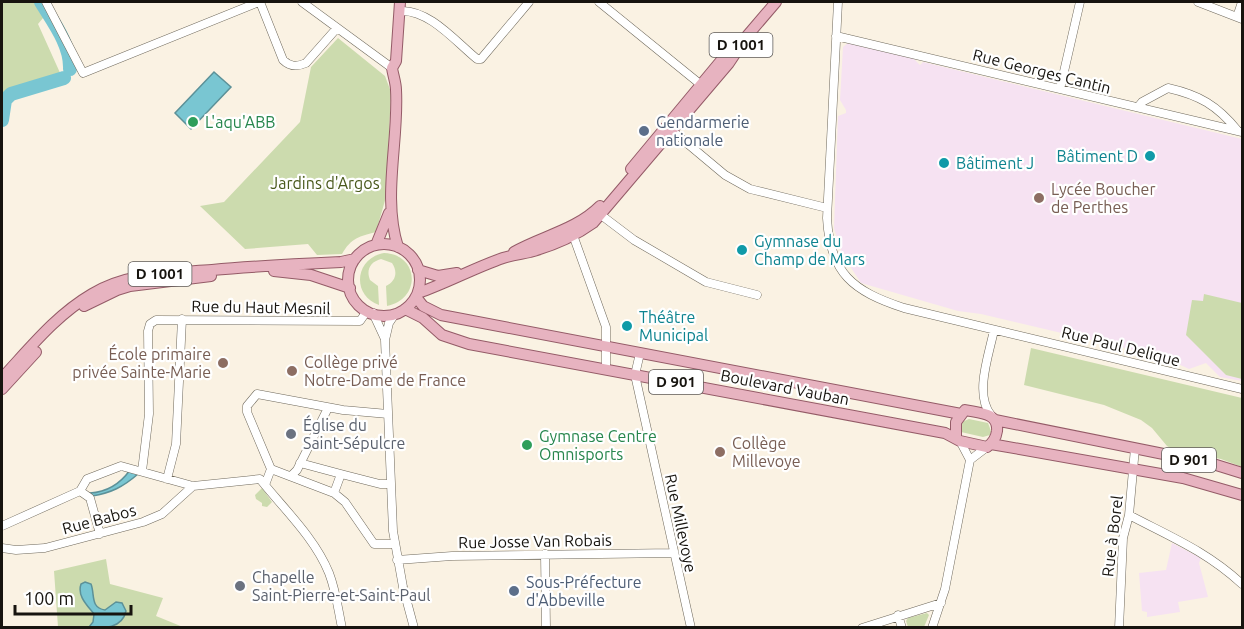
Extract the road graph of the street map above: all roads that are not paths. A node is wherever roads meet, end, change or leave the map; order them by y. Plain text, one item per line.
1 (46, 2) edge
2 (260, 2) edge
3 (302, 2) edge
4 (529, 2) edge
5 (600, 2) edge
6 (770, 2) edge
7 (776, 2) edge
8 (838, 2) edge
9 (1080, 2) edge
10 (1198, 2) edge
11 (1242, 2) edge
12 (400, 6) edge
13 (1240, 18) edge
14 (337, 28) junction
15 (836, 36) junction
16 (392, 68) junction
17 (703, 87) junction
18 (1060, 89) junction
19 (1138, 107) junction
20 (669, 128) junction
21 (1240, 131) edge
22 (392, 204) junction
23 (827, 207) junction
24 (601, 215) junction
25 (573, 235) junction
26 (376, 245) junction
27 (398, 247) junction
28 (506, 257) junction
29 (355, 259) junction
30 (418, 270) junction
31 (470, 271) junction
32 (350, 288) junction
33 (417, 295) junction
34 (757, 295) dead end
35 (370, 312) junction
36 (400, 312) junction
37 (182, 320) junction
38 (994, 330) junction
39 (385, 340) junction
40 (607, 347) junction
41 (640, 353) junction
42 (606, 369) junction
43 (636, 375) junction
44 (2, 378) edge
45 (2, 389) edge
46 (1242, 389) edge
47 (982, 395) junction
48 (328, 408) junction
49 (963, 412) junction
50 (388, 414) junction
51 (993, 417) junction
52 (958, 439) junction
53 (989, 445) junction
54 (1135, 448) junction
55 (970, 460) junction
56 (300, 463) junction
57 (270, 465) junction
58 (1133, 469) junction
59 (142, 471) junction
60 (1242, 473) edge
61 (341, 474) junction
62 (291, 476) junction
63 (167, 479) junction
64 (391, 484) junction
65 (265, 485) junction
66 (193, 486) junction
67 (81, 491) junction
68 (334, 494) junction
69 (1242, 495) edge
70 (1129, 515) junction
71 (2, 526) edge
72 (100, 534) junction
73 (394, 544) junction
74 (2, 548) edge
75 (674, 553) junction
76 (545, 554) junction
77 (397, 560) junction
78 (1242, 584) edge
79 (941, 603) junction
80 (898, 615) junction
81 (412, 625) edge
82 (342, 627) edge
83 (546, 627) edge
84 (691, 627) edge
85 (861, 627) edge
86 (902, 627) edge
87 (932, 627) edge
88 (1119, 627) edge

1 - 2 street
2 - 14 street
3 - 14 street
4 - 12 street
5 - 17 street
6 - 17 main road, D 1001
7 - 17 main road, D 1001
8 - 15 street, Rue Paul Delique
9 - 18 street
10 - 13 street
11 - 13 street
12 - 16 main road
14 - 16 street
15 - 18 street, Rue Georges Cantin
15 - 23 street, Rue Paul Delique
16 - 22 main road
17 - 20 main road, D 1001
18 - 19 street, Rue Georges Cantin
19 - 21 street, Rue Georges Cantin
19 - 21 street
20 - 23 street
20 - 24 main road, D 1001
20 - 28 main road, D 1001
22 - 26 main road
22 - 27 main road
23 - 38 street, Rue Paul Delique
24 - 25 main road, D 1001
24 - 34 street
25 - 28 main road, D 1001
25 - 40 street
26 - 27 main road
26 - 29 main road
27 - 30 main road
28 - 31 main road, D 1001
29 - 32 main road
29 - 44 main road, D 1001
30 - 31 main road, D 1001
30 - 33 main road
31 - 33 main road
32 - 35 main road
32 - 45 main road, D 1001
33 - 36 main road
33 - 40 main road, Boulevard Vauban / D 901
35 - 36 main road
35 - 37 street, Rue du Haut Mesnil
35 - 39 street
36 - 39 street
36 - 42 main road, Boulevard Vauban / D 901
37 - 59 street, Rue du Haut Mesnil
37 - 63 street
38 - 46 street, Rue Paul Delique
38 - 47 street
39 - 50 street
40 - 41 main road, Boulevard Vauban / D 901
40 - 42 street
41 - 43 street, Rue Millevoye
41 - 49 main road, Boulevard Vauban / D 901
42 - 43 main road, Boulevard Vauban / D 901
43 - 52 main road, Boulevard Vauban / D 901
43 - 75 street, Rue Millevoye
47 - 49 street
47 - 51 street
48 - 50 street
48 - 56 street
48 - 57 street
49 - 51 main road, Boulevard Vauban
49 - 52 main road
50 - 64 street
51 - 53 main road
51 - 54 main road, D 901
52 - 53 main road, Boulevard Vauban
52 - 55 street
53 - 55 street
53 - 58 main road, D 901
54 - 58 street, Rue à Borel
54 - 60 main road, D 901
55 - 79 street
56 - 61 street
56 - 62 street
57 - 62 street
57 - 65 street
58 - 69 main road, D 901
58 - 70 street, Rue à Borel
59 - 63 street
59 - 67 street
61 - 64 street
61 - 68 street
62 - 68 street
63 - 66 street
64 - 73 street
65 - 66 street
65 - 82 street
66 - 72 street, Rue Babos
67 - 71 street
67 - 72 street
68 - 73 street
70 - 78 street
70 - 88 street, Rue à Borel
72 - 74 street, Rue Babos
73 - 77 street
75 - 76 street, Rue Josse Van Robais
75 - 84 street, Rue Millevoye
76 - 77 street, Rue Josse Van Robais
76 - 83 street
77 - 81 street
79 - 80 street
79 - 87 street
80 - 85 street
80 - 86 street

